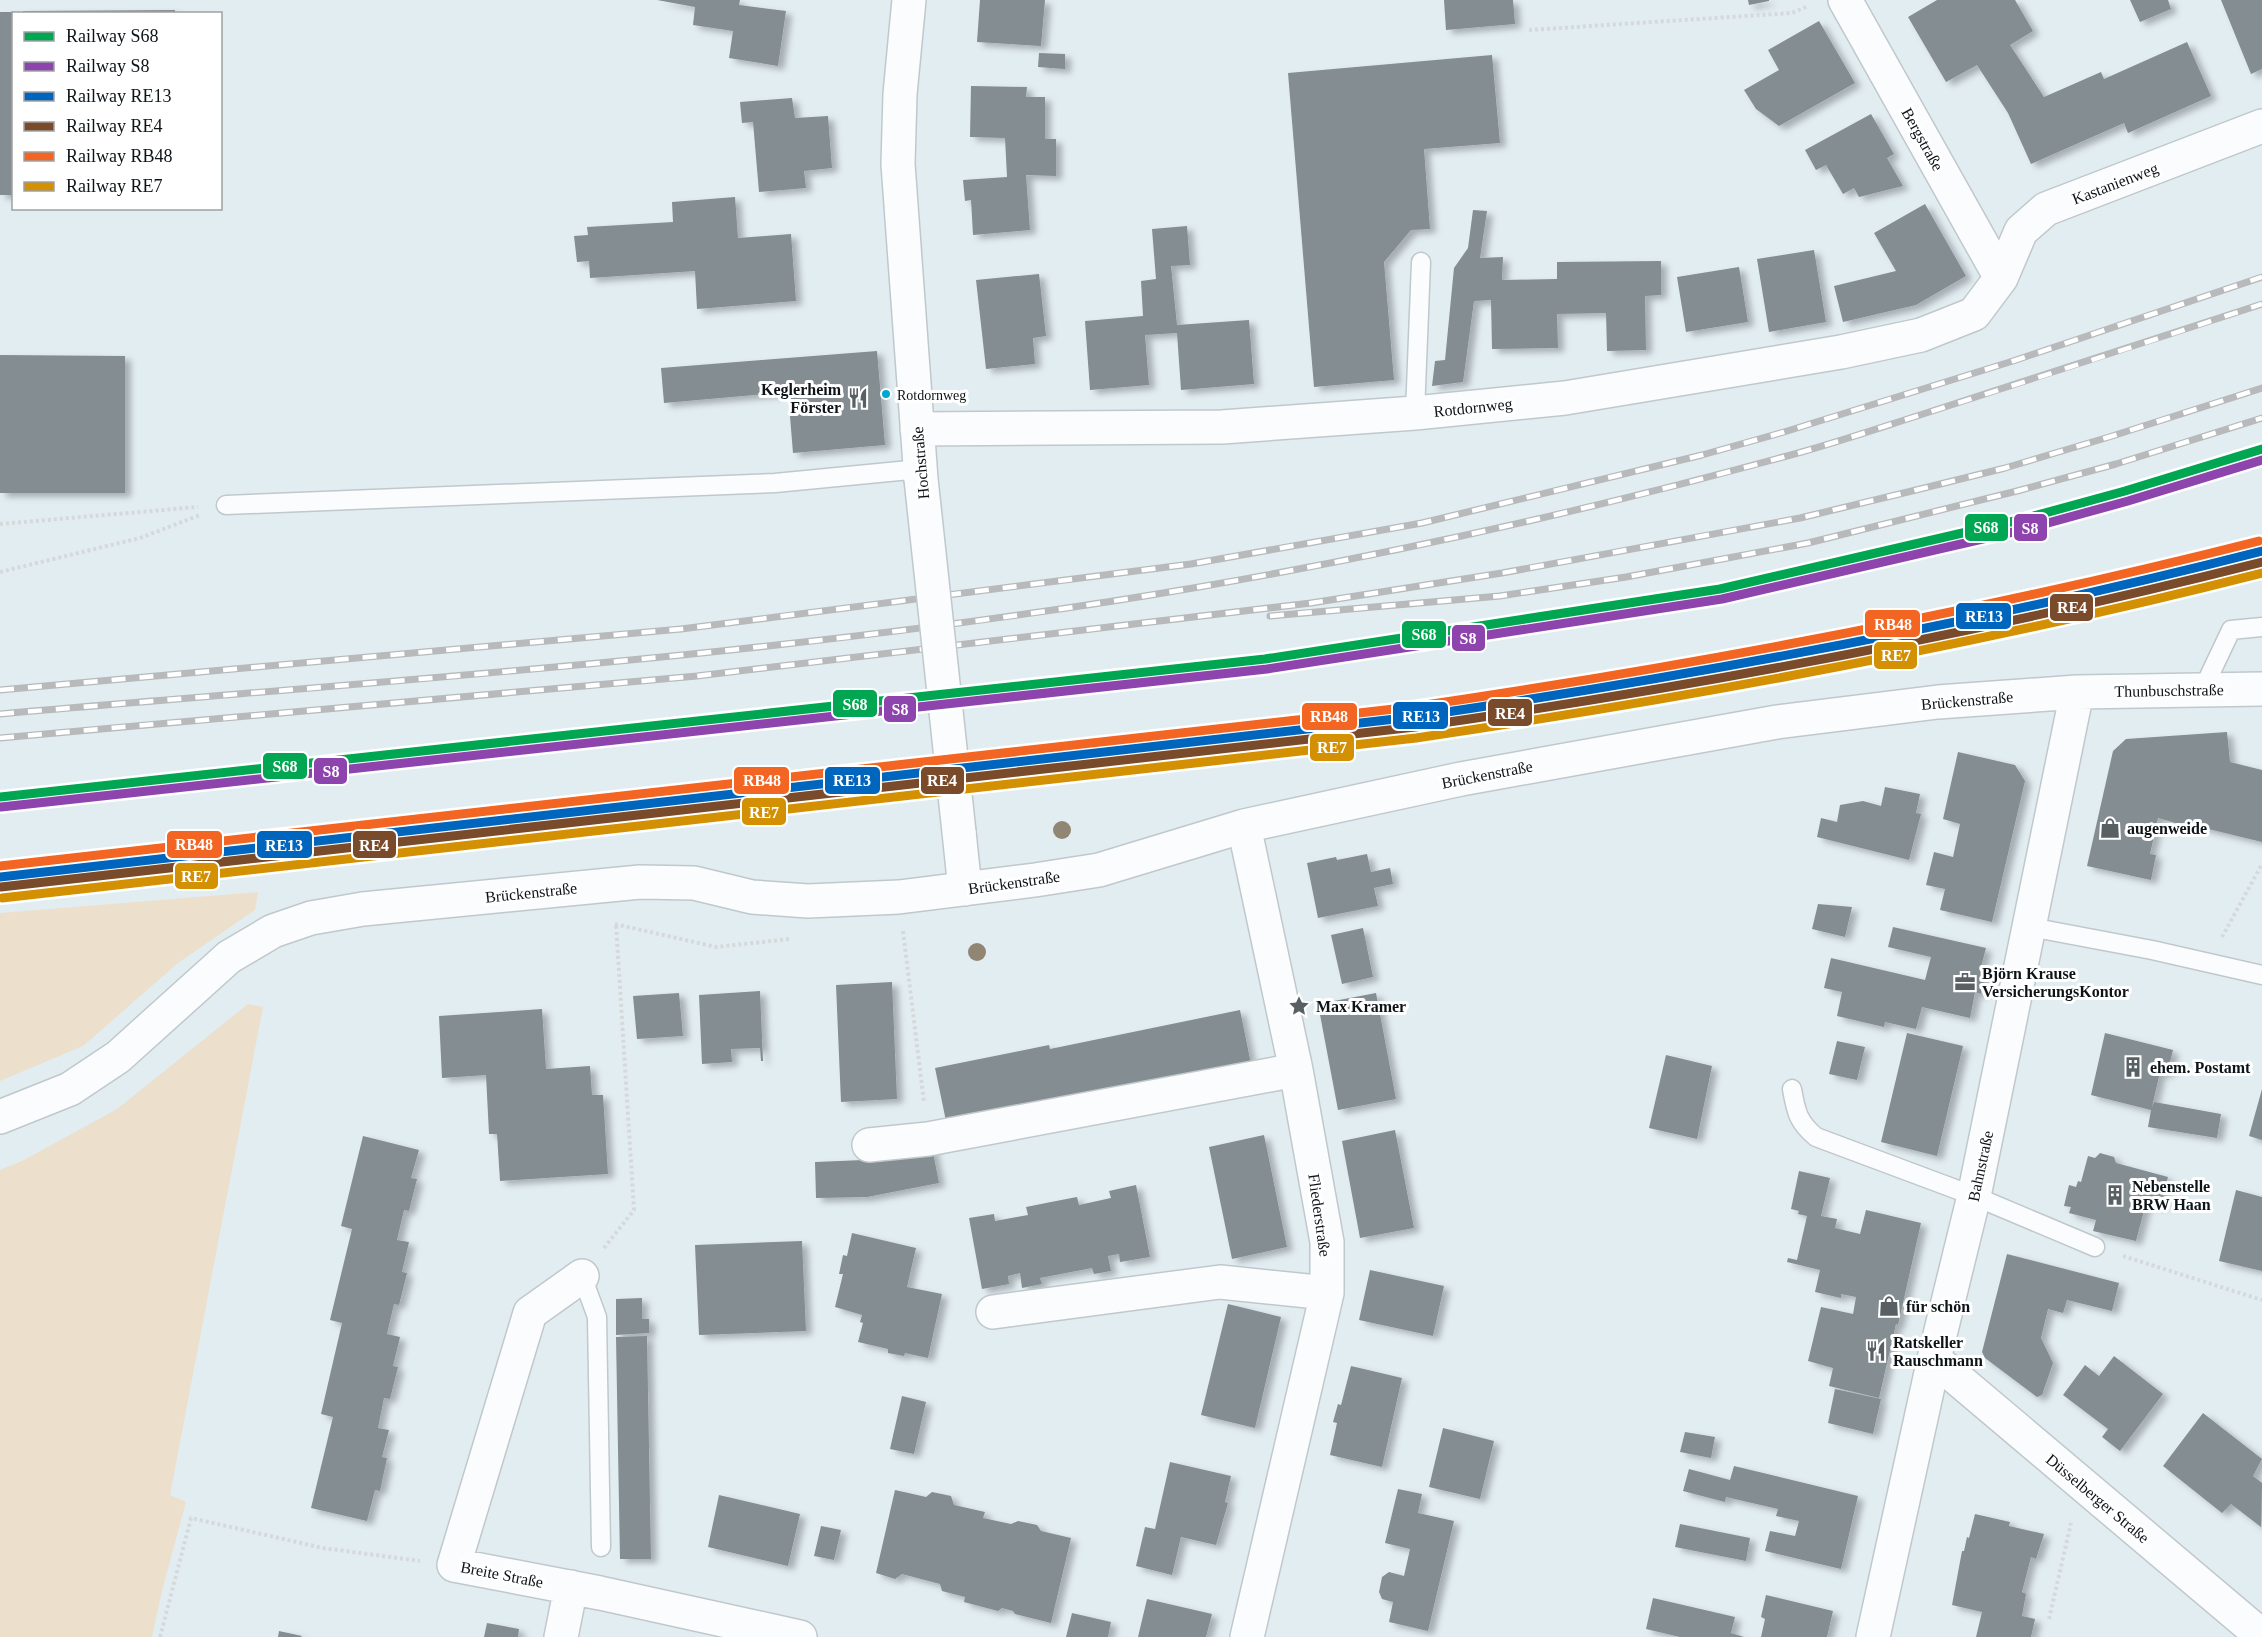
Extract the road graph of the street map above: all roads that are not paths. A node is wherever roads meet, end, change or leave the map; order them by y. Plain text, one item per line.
1 (909, 0) edge
2 (1845, 0) edge
3 (2262, 126) edge
4 (1421, 262) dead end
5 (2001, 278) junction
6 (1415, 413) junction
7 (917, 429) junction
8 (920, 474) junction
9 (226, 505) road end
10 (2262, 627) edge
11 (2203, 689) junction
12 (2262, 689) edge
13 (2077, 692) junction
14 (1244, 826) junction
15 (965, 889) junction
16 (2030, 927) junction
17 (2262, 975) edge
18 (1296, 1070) junction
19 (1792, 1089) dead end
20 (0, 1118) edge
21 (870, 1144) dead end
22 (1974, 1196) junction
23 (2096, 1247) road end
24 (582, 1276) joint
25 (1327, 1293) junction
26 (993, 1312) dead end
27 (1934, 1359) junction
28 (601, 1547) dead end
29 (571, 1587) junction
30 (2262, 1636) edge
31 (561, 1637) edge
32 (800, 1637) edge
33 (1247, 1637) edge
34 (1873, 1637) edge

1 - 7 street, Hochstraße
2 - 5 street, Bergstraße
3 - 5 street, Kastanienweg
4 - 6 lane
5 - 6 street, Rotdornweg
6 - 7 street, Rotdornweg
7 - 8 street, Hochstraße
8 - 9 lane
8 - 15 street, Hochstraße, bridge
10 - 11 lane
11 - 12 street, Thunbuschstraße
11 - 13 street, Thunbuschstraße
13 - 14 street, Brückenstraße
13 - 16 street, Bahnstraße
14 - 15 street, Brückenstraße
14 - 18 street, Fliederstraße
15 - 20 street, Brückenstraße
16 - 17 lane
16 - 22 street, Bahnstraße
18 - 21 street
18 - 25 street, Fliederstraße
19 - 22 lane
22 - 23 lane
22 - 27 street, Bahnstraße
24 - 28 lane
24 - 29 street, Breite Straße
25 - 26 street
25 - 33 street, Fliederstraße
27 - 30 street, Düsselberger Straße
27 - 34 street, Bahnstraße
29 - 31 street
29 - 32 street, Breite Straße

